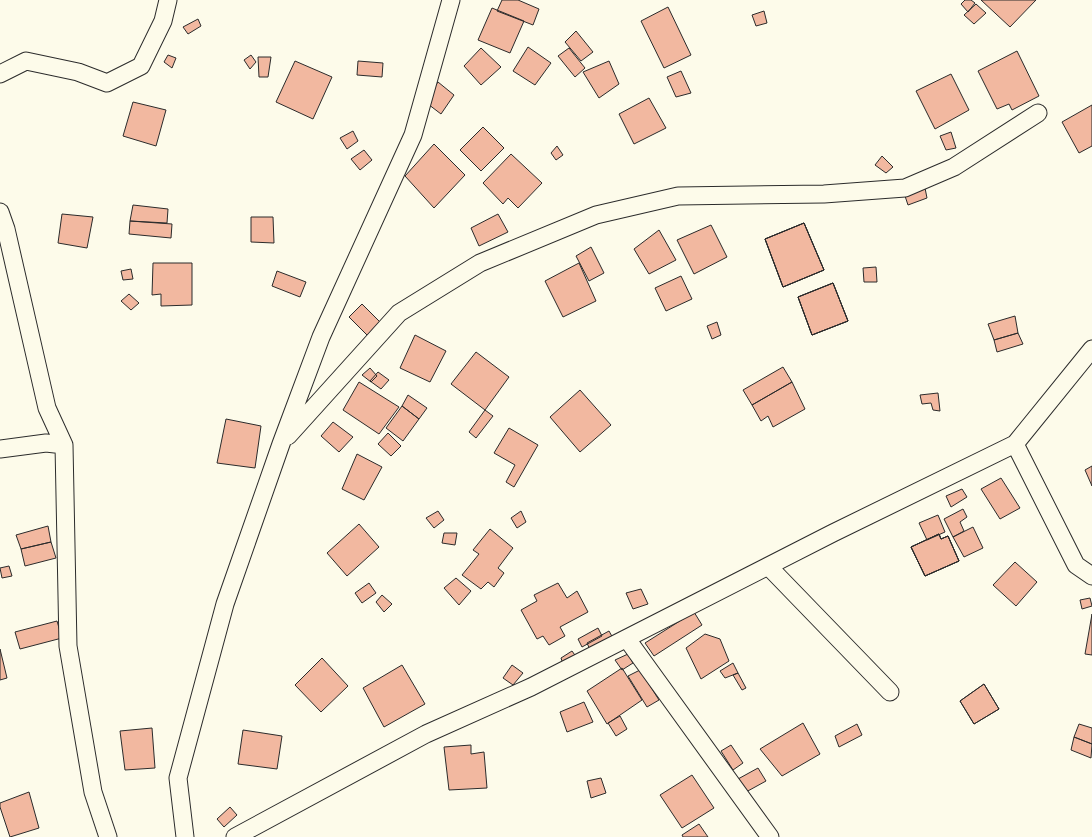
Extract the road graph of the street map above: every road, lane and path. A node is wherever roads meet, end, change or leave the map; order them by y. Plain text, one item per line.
1 (168, 0) edge
2 (451, 0) edge
3 (0, 74) edge
4 (1038, 113) dead end
5 (0, 212) edge
6 (1092, 349) edge
7 (281, 444) junction
8 (1015, 444) junction
9 (64, 445) junction
10 (0, 449) edge
11 (769, 567) junction
12 (1092, 576) edge
13 (627, 639) junction
14 (890, 692) dead end
15 (108, 837) edge
16 (185, 837) edge
17 (235, 837) edge
18 (770, 837) edge

1 - 3 street
2 - 7 street
4 - 7 street
5 - 9 street
6 - 8 street
7 - 16 street
8 - 11 street
8 - 12 street
9 - 10 street
9 - 15 street
11 - 13 street
11 - 14 street
13 - 17 street
13 - 18 street

